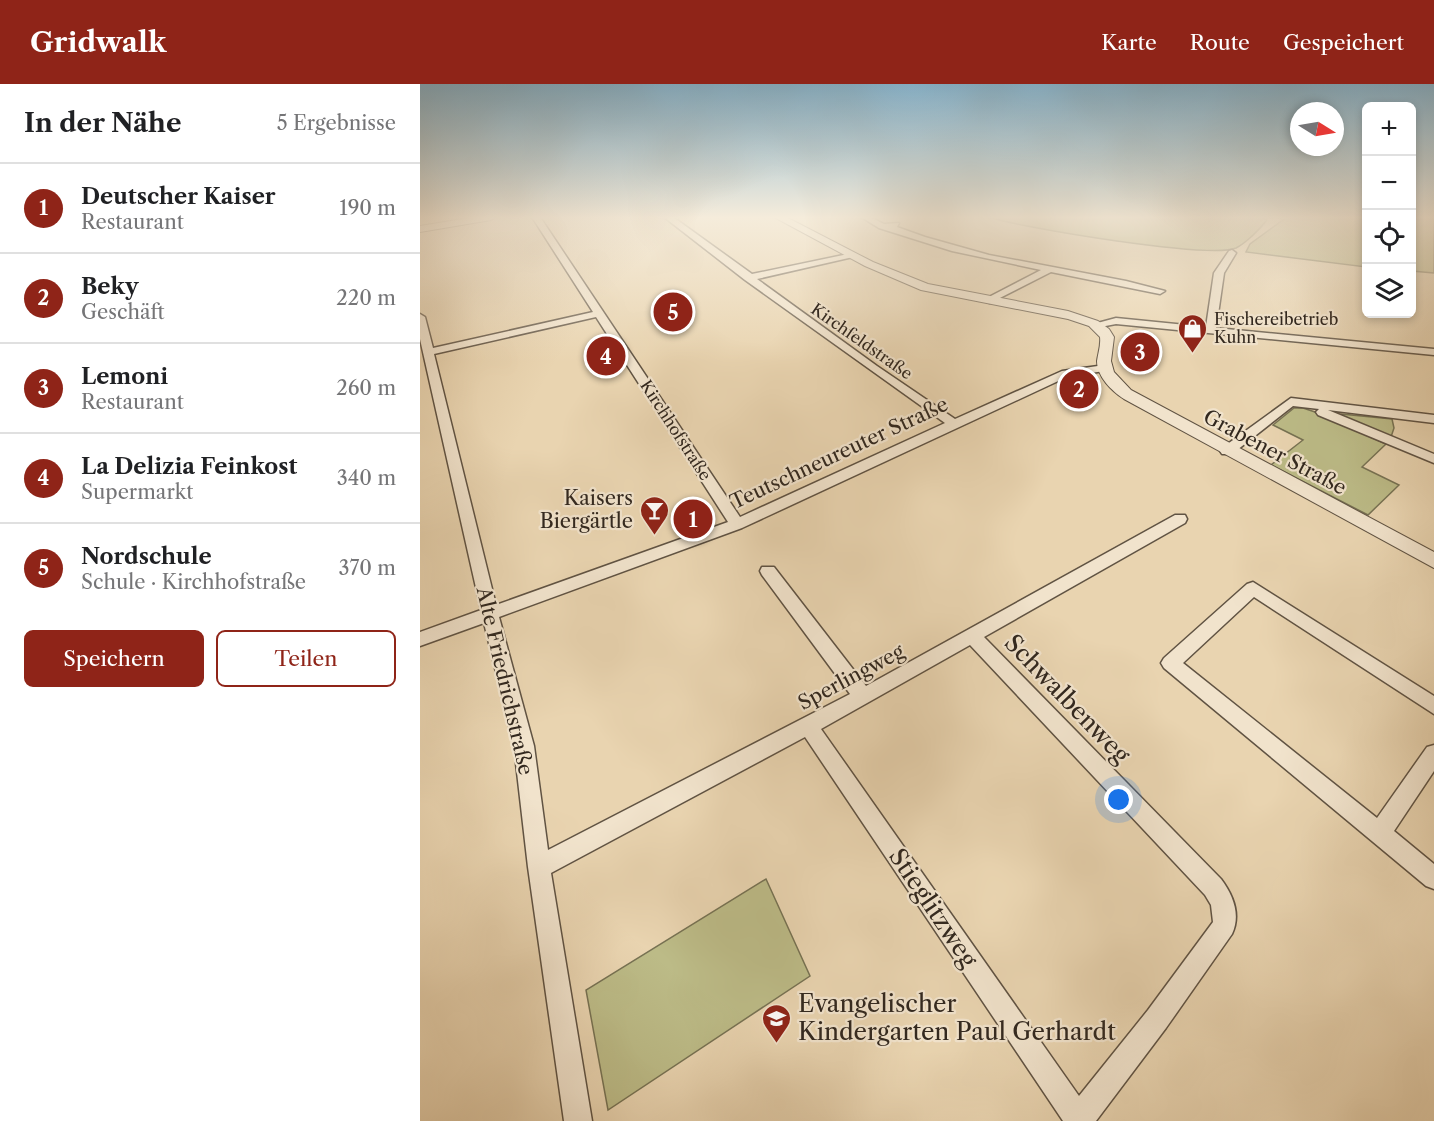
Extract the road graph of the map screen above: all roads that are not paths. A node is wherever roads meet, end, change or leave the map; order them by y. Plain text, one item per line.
1 (569, 265) edge
2 (731, 265) edge
3 (804, 265) edge
4 (874, 265) edge
5 (1026, 265) edge
6 (1224, 265) edge
7 (1048, 270) junction
8 (748, 278) junction
9 (1160, 291) dead end
10 (990, 300) junction
11 (601, 313) junction
12 (421, 322) edge
13 (1095, 325) junction
14 (1211, 329) junction
15 (429, 352) junction
16 (1434, 352) edge
17 (1106, 368) junction
18 (1302, 404) junction
19 (1434, 419) edge
20 (953, 423) junction
21 (1227, 450) junction
22 (1434, 459) edge
23 (1180, 519) dead end
24 (737, 524) junction
25 (1434, 561) edge
26 (768, 571) dead end
27 (490, 615) junction
28 (973, 637) junction
29 (420, 639) edge
30 (863, 697) junction
31 (1434, 706) edge
32 (808, 726) junction
33 (1434, 754) edge
34 (1379, 834) junction
35 (539, 867) junction
36 (1434, 878) edge
37 (1078, 1120) edge
38 (578, 1121) edge

1 - 11 street, Kirchhofstraße
2 - 8 street, Kirchfeldstraße
3 - 8 street
4 - 10 street
5 - 7 street
6 - 14 street
7 - 9 street
7 - 10 street
8 - 20 street, Kirchfeldstraße
10 - 13 street
11 - 15 street
11 - 24 street, Kirchhofstraße
12 - 15 street, Alte Friedrichstraße
13 - 14 street
13 - 17 street
14 - 16 street
15 - 27 street, Alte Friedrichstraße
17 - 20 street, Teutschneureuter Straße
17 - 21 street, Grabener Straße
18 - 19 street
18 - 21 street
18 - 22 street
20 - 24 street, Teutschneureuter Straße
21 - 25 street, Grabener Straße
23 - 28 street, Sperlingweg
24 - 27 street, Teutschneureuter Straße
26 - 30 street
27 - 29 street, Teutschneureuter Straße
27 - 35 street, Alte Friedrichstraße
28 - 30 street, Sperlingweg
28 - 37 street, Schwalbenweg
30 - 32 street, Sperlingweg
31 - 34 street
32 - 35 street, Sperlingweg
32 - 37 street, Stieglitzweg
33 - 34 street
34 - 36 street
35 - 38 street, Alte Friedrichstraße

